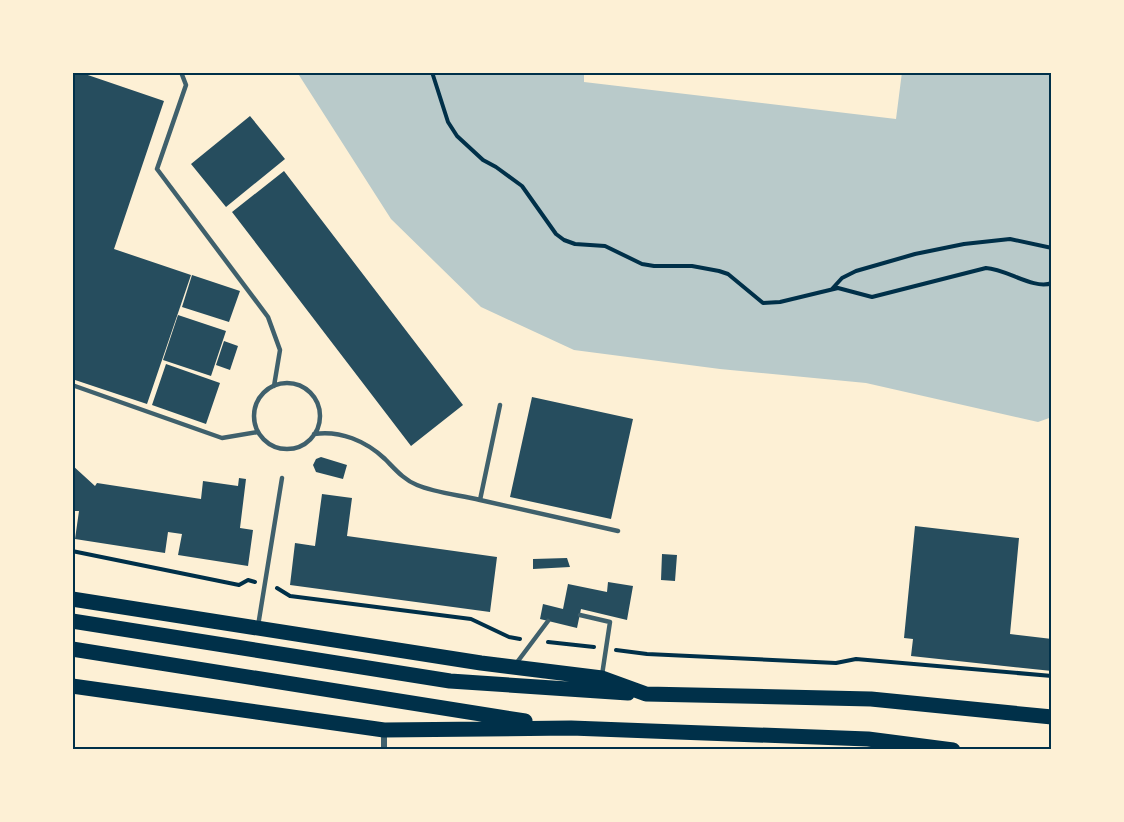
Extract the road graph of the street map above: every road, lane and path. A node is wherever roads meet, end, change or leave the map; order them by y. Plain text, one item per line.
1 (181, 72) edge
2 (432, 72) edge
3 (1052, 248) edge
4 (1052, 283) edge
5 (832, 290) junction
6 (72, 385) edge
7 (274, 386) junction
8 (500, 405) dead end
9 (258, 432) junction
10 (314, 434) junction
11 (282, 478) dead end
12 (480, 500) junction
13 (618, 531) dead end
14 (72, 551) edge
15 (248, 580) dead end
16 (283, 590) dead end
17 (72, 599) edge
18 (580, 615) dead end
19 (72, 621) edge
20 (548, 621) dead end
21 (257, 628) junction
22 (534, 641) junction
23 (608, 648) junction
24 (72, 649) edge
25 (513, 668) junction
26 (1052, 676) edge
27 (602, 678) junction
28 (72, 687) edge
29 (646, 694) junction
30 (1052, 717) edge
31 (571, 728) junction
32 (384, 730) junction
33 (384, 750) edge
34 (953, 750) edge

1 - 7 lane
2 - 5 path
3 - 5 path
4 - 5 path
6 - 9 lane
7 - 9 lane
7 - 10 lane
8 - 12 lane
9 - 10 lane
10 - 12 lane
11 - 21 lane
12 - 13 lane
14 - 15 path
16 - 22 path
17 - 21 main road
18 - 23 lane
19 - 29 main road
20 - 22 lane
21 - 25 main road
22 - 23 path
22 - 25 lane
23 - 26 path
23 - 27 lane
24 - 31 main road
25 - 27 main road
27 - 29 main road
28 - 32 main road
29 - 30 main road
31 - 32 main road
31 - 34 main road
32 - 33 street

